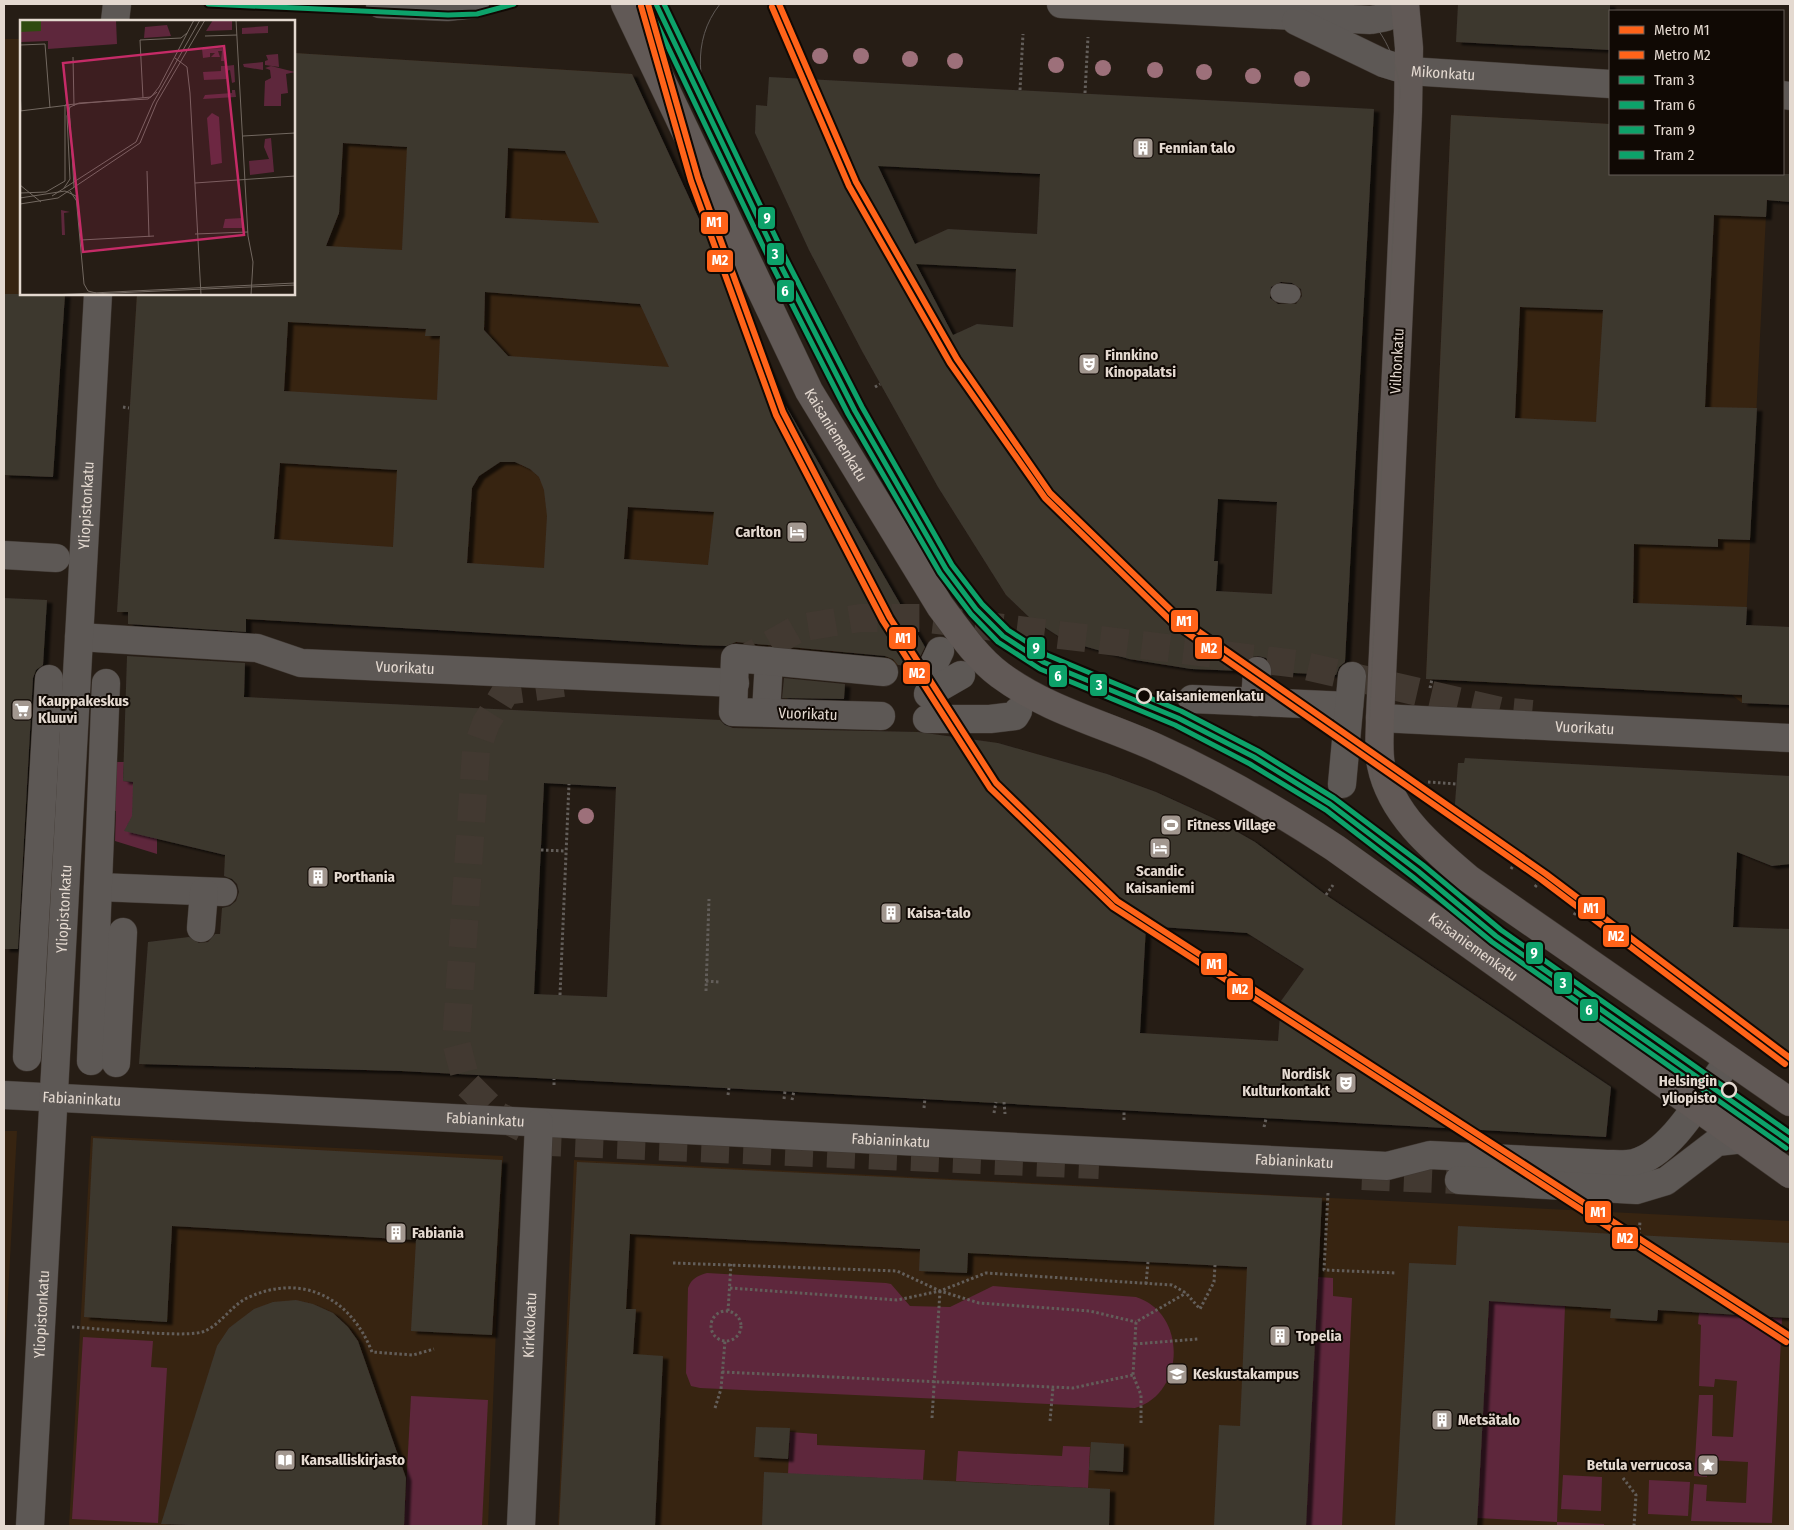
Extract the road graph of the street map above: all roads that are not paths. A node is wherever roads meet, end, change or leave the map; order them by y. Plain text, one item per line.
1 (117, 4) edge
2 (380, 4) edge
3 (475, 4) edge
4 (625, 4) edge
5 (1061, 4) edge
6 (1403, 4) edge
7 (1286, 16) junction
8 (115, 20) edge
9 (1409, 71) junction
10 (1609, 84) edge
11 (98, 295) edge
12 (4, 555) edge
13 (56, 558) dead end
14 (79, 637) junction
15 (769, 662) junction
16 (1257, 671) dead end
17 (884, 672) dead end
18 (961, 675) dead end
19 (1352, 676) dead end
20 (49, 679) dead end
21 (106, 683) dead end
22 (734, 683) junction
23 (1192, 699) dead end
24 (1255, 702) junction
25 (1349, 706) junction
26 (1018, 711) dead end
27 (766, 712) junction
28 (881, 716) dead end
29 (1380, 718) junction
30 (1790, 738) edge
31 (1348, 768) dead end
32 (117, 904) junction
33 (201, 928) dead end
34 (27, 1057) dead end
35 (1729, 1060) junction
36 (4, 1095) edge
37 (54, 1099) junction
38 (1790, 1102) edge
39 (1696, 1105) junction
40 (539, 1123) junction
41 (1744, 1139) junction
42 (1790, 1174) edge
43 (1459, 1180) tunnel mouth
44 (30, 1526) edge
45 (521, 1526) edge

1 - 8 street
2 - 3 street
4 - 39 main road, Kaisaniemenkatu
5 - 7 street, Mikonkatu
6 - 7 street, Mikonkatu
6 - 9 main road, Vilhonkatu
7 - 9 street, Mikonkatu
9 - 10 street, Mikonkatu
9 - 29 main road, Vilhonkatu
11 - 14 street, Yliopistonkatu
12 - 13 street
14 - 22 street, Vuorikatu
14 - 37 street, Yliopistonkatu
15 - 17 street, Vuorikatu
15 - 22 street, Vuorikatu
15 - 27 street
16 - 24 street
18 - 26 street
19 - 25 street
20 - 34 street
21 - 32 street
22 - 27 street, Vuorikatu
23 - 24 street
24 - 25 street
25 - 31 street
27 - 28 street, Vuorikatu
29 - 30 street, Vuorikatu
29 - 35 main road
32 - 32 street
32 - 33 street
35 - 38 main road
35 - 39 street, Fabianinkatu
36 - 37 street, Fabianinkatu
37 - 40 street, Fabianinkatu
37 - 44 street, Yliopistonkatu
39 - 40 street, Fabianinkatu
39 - 41 main road, Kaisaniemenkatu
40 - 45 street, Kirkkokatu
41 - 42 main road, Kaisaniemenkatu
41 - 43 street

